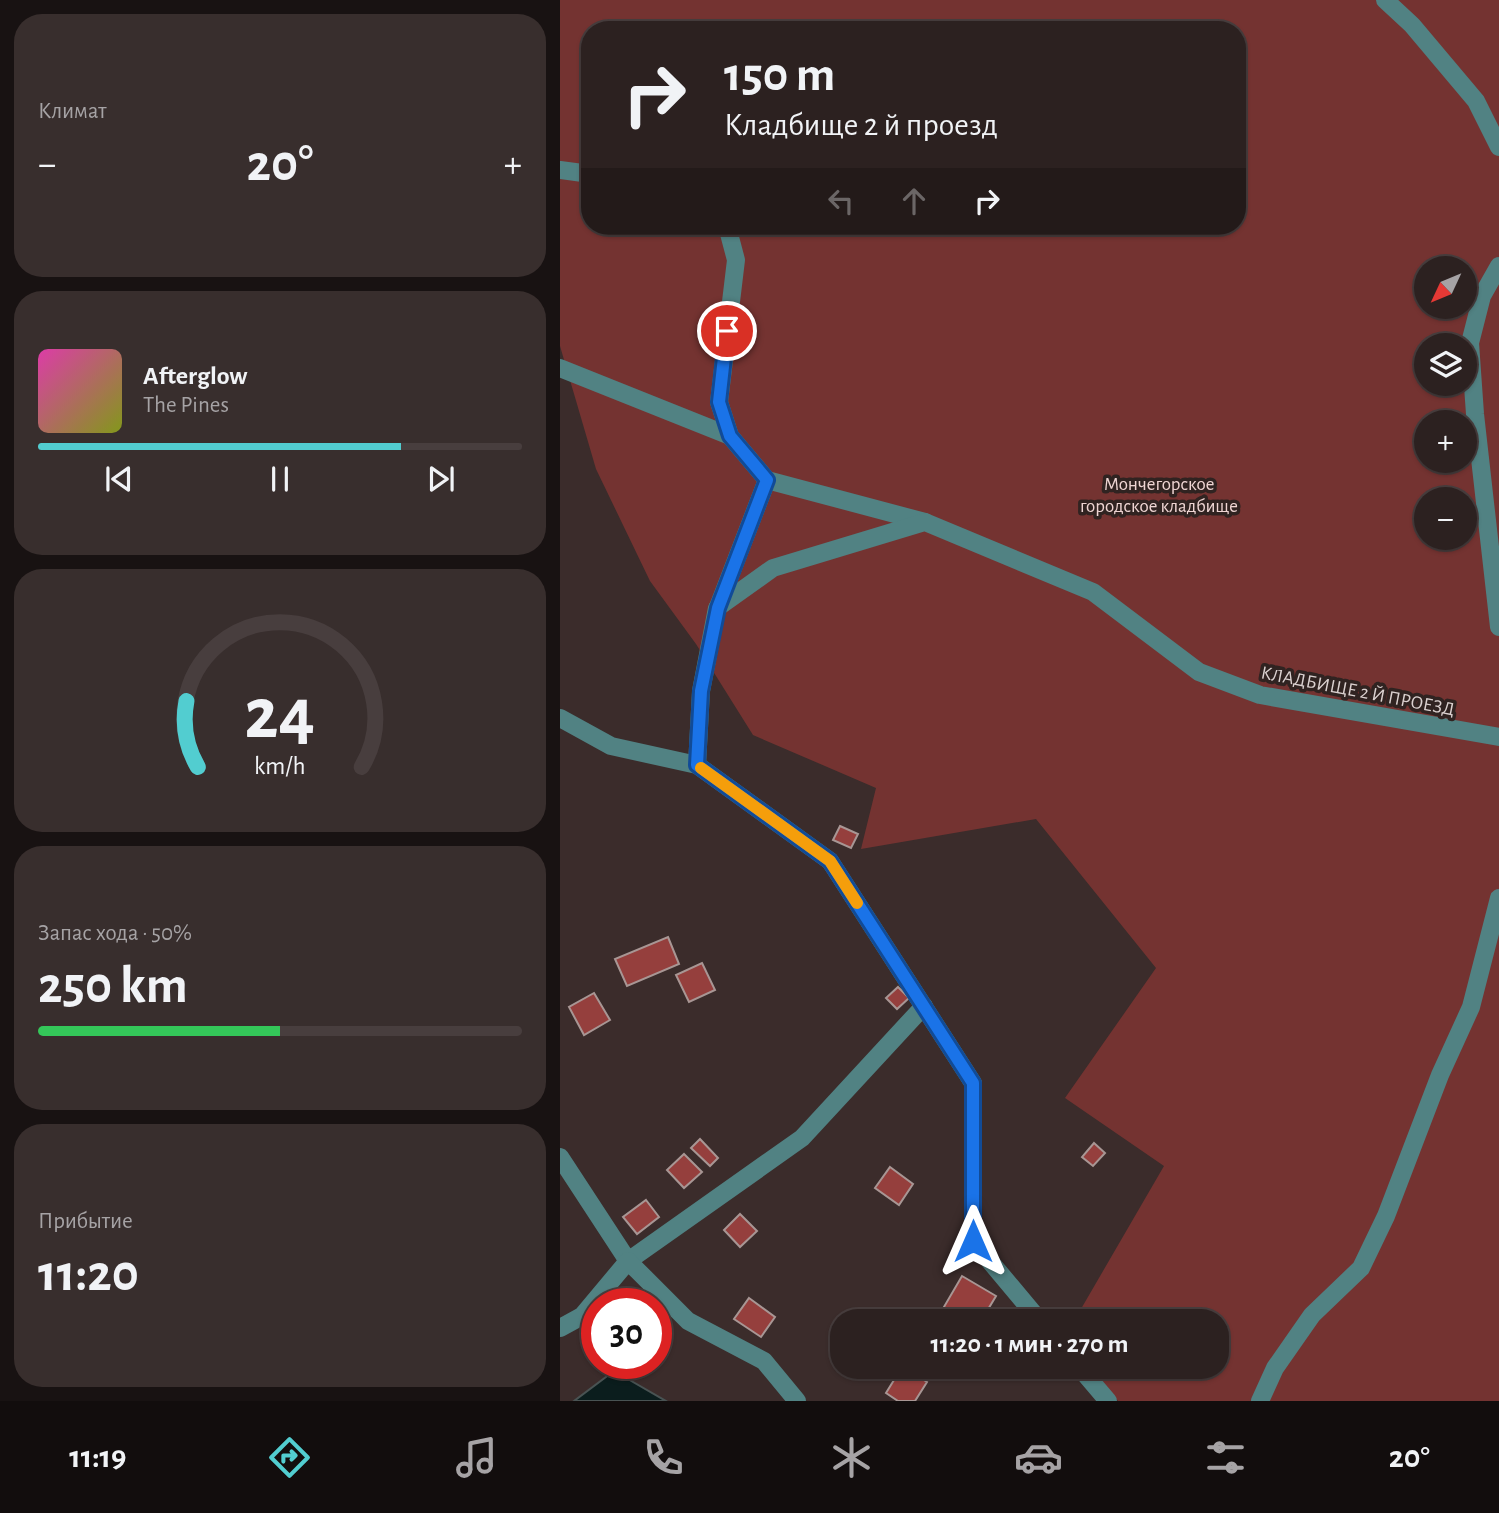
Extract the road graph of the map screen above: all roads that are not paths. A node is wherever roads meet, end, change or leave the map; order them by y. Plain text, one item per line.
1 (1385, 0) edge
2 (1499, 147) edge
3 (560, 170) edge
4 (581, 173) edge
5 (729, 235) edge
6 (1499, 266) edge
7 (560, 368) edge
8 (730, 436) junction
9 (767, 480) junction
10 (925, 522) junction
11 (718, 608) junction
12 (1499, 627) edge
13 (560, 718) edge
14 (1499, 737) edge
15 (697, 765) junction
16 (1499, 898) edge
17 (924, 1006) junction
18 (560, 1157) edge
19 (628, 1261) junction
20 (1030, 1309) edge
21 (560, 1328) edge
22 (1089, 1379) edge
23 (797, 1401) edge
24 (1108, 1401) edge
25 (1260, 1401) edge

1 - 2 street
3 - 4 street
5 - 8 street
6 - 12 street
7 - 8 street
8 - 9 street
9 - 10 street, КЛАДБИЩЕ 2 Й ПРОЕЗД
9 - 11 street
10 - 11 street
10 - 14 street, КЛАДБИЩЕ 2 Й ПРОЕЗД
11 - 15 street
13 - 15 street
15 - 17 street
16 - 25 street
17 - 19 street
17 - 20 street
18 - 19 street
19 - 21 street
19 - 23 street
22 - 24 street

